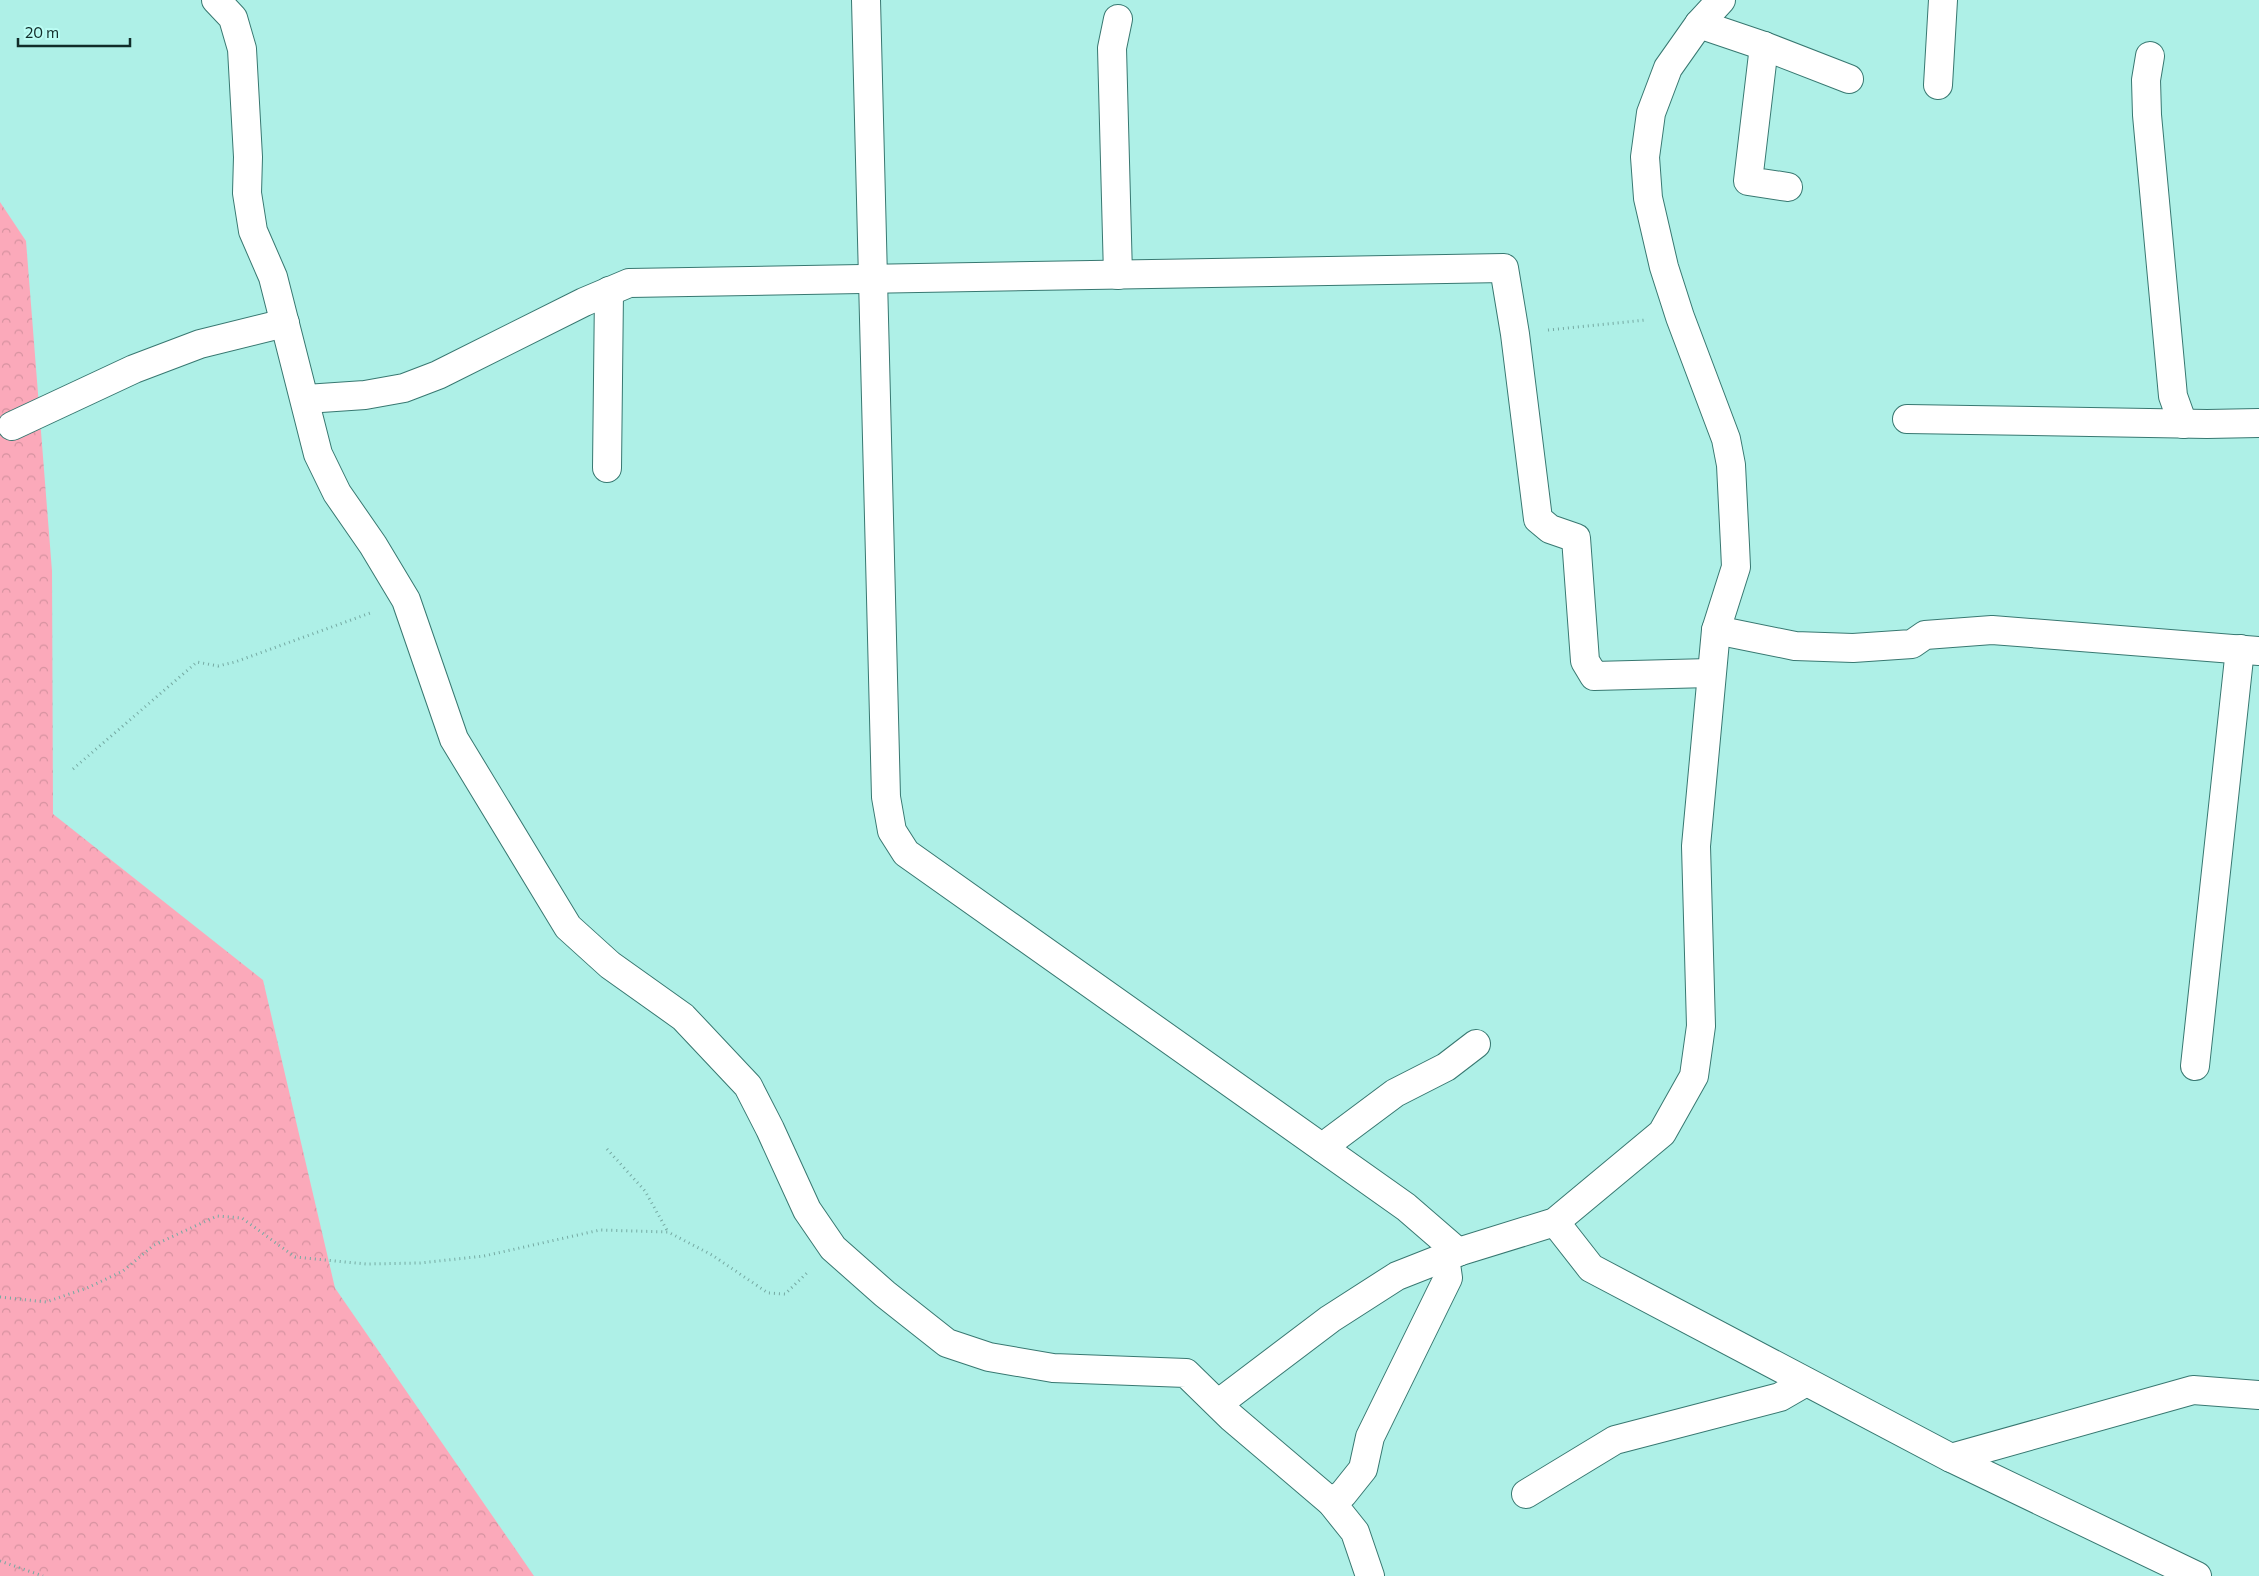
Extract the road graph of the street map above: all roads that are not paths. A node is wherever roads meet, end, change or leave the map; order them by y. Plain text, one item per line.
1 (216, 0) edge
2 (866, 0) edge
3 (1721, 0) edge
4 (1943, 0) edge
5 (1118, 19) dead end
6 (1699, 24) junction
7 (1764, 46) junction
8 (2150, 56) dead end
9 (1849, 79) dead end
10 (1938, 85) dead end
11 (1788, 187) dead end
12 (1118, 275) junction
13 (873, 279) junction
14 (609, 291) junction
15 (285, 323) junction
16 (306, 399) junction
17 (1907, 419) dead end
18 (2259, 423) edge
19 (2183, 424) junction
20 (12, 426) dead end
21 (607, 468) dead end
22 (1716, 630) junction
23 (2249, 650) edge
24 (1710, 673) junction
25 (1476, 1044) dead end
26 (2195, 1066) dead end
27 (1324, 1148) junction
28 (1555, 1222) junction
29 (1452, 1255) junction
30 (1806, 1382) junction
31 (2259, 1395) edge
32 (1219, 1403) junction
33 (1951, 1458) junction
34 (1526, 1494) dead end
35 (1332, 1502) junction
36 (1370, 1576) edge
37 (2197, 1576) edge

1 - 15 street
2 - 13 street
3 - 6 street
4 - 10 street
5 - 12 street
6 - 7 street
6 - 22 street
7 - 9 street
7 - 11 street
8 - 19 street
12 - 13 street
12 - 24 street
13 - 14 street
13 - 27 street
14 - 16 street
14 - 21 street
15 - 16 street
15 - 20 street
16 - 32 street
17 - 19 street
18 - 19 street
22 - 23 street
22 - 24 street
23 - 26 street
24 - 28 street
25 - 27 street
27 - 29 street
28 - 29 street
28 - 30 street
29 - 32 street
29 - 35 street
30 - 33 street
30 - 34 street
31 - 33 street
32 - 35 street
33 - 37 street
35 - 36 street

